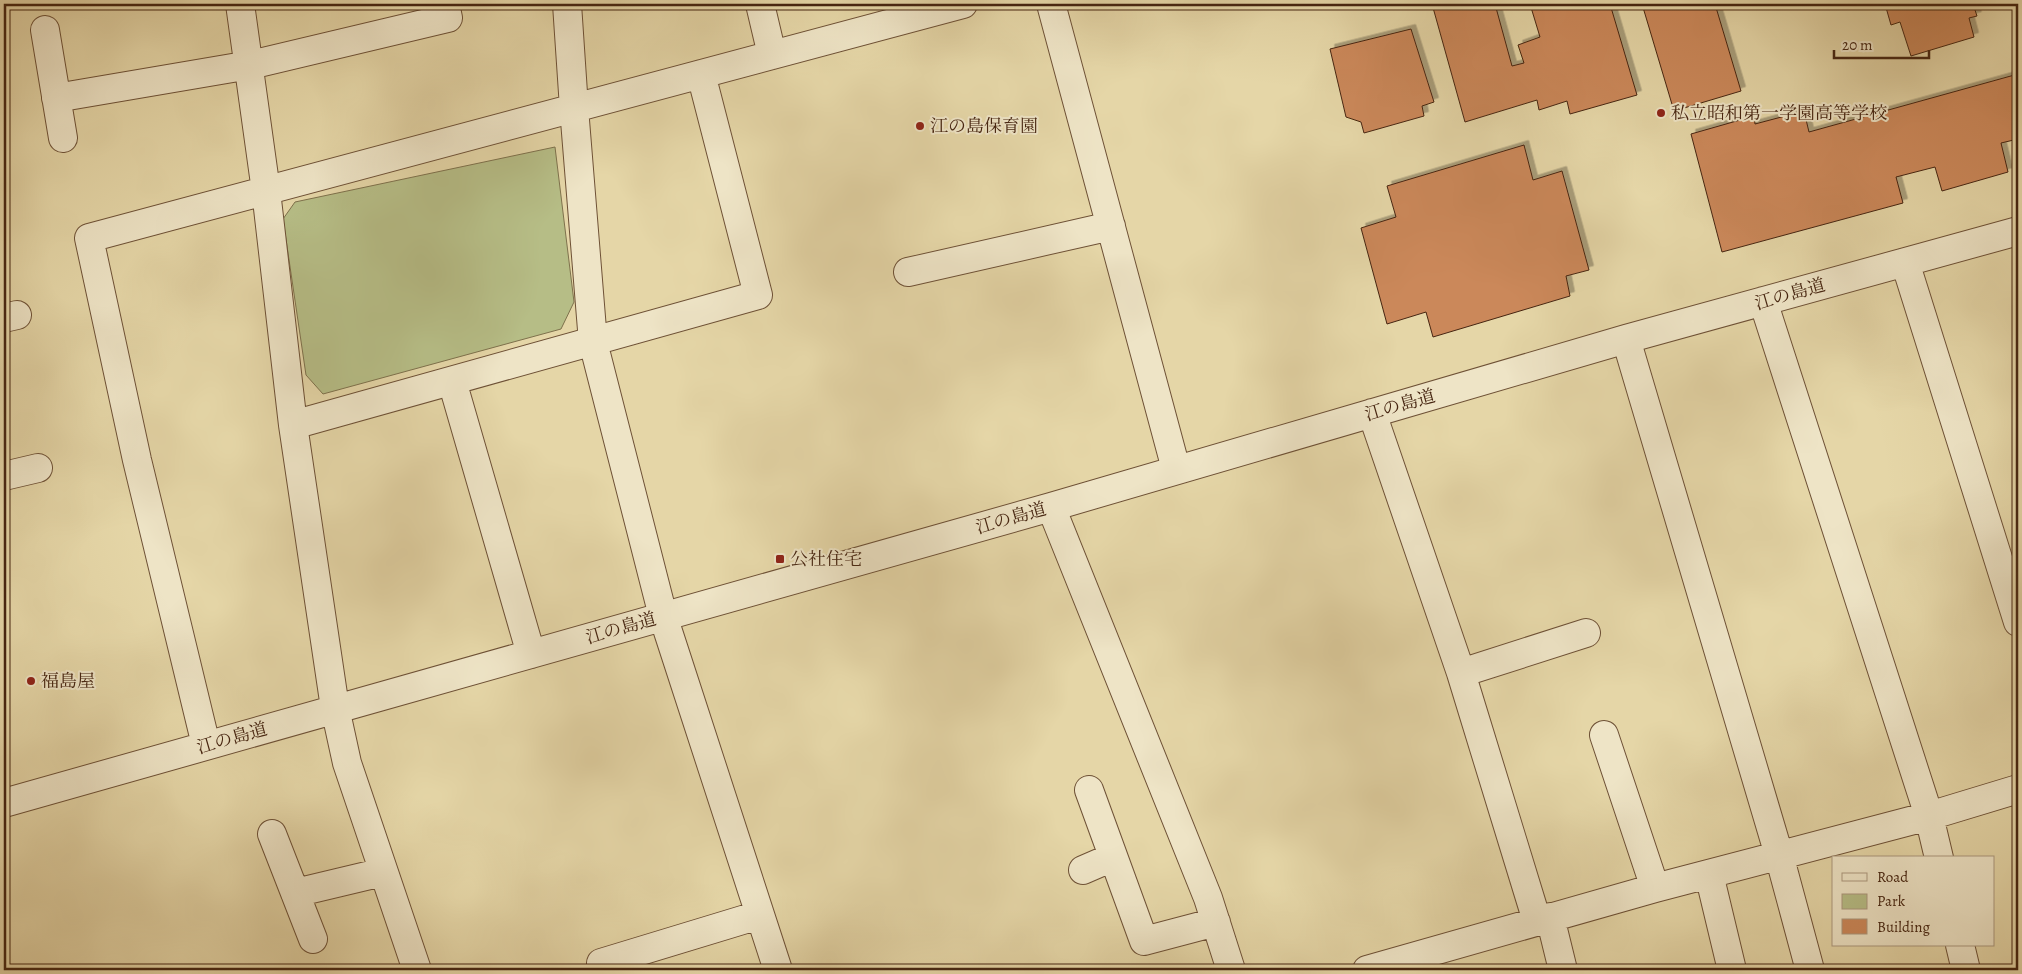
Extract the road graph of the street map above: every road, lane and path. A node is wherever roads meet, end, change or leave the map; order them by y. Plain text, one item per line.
1 (240, 4) edge
2 (445, 4) edge
3 (567, 4) edge
4 (760, 4) edge
5 (963, 4) edge
6 (1051, 4) edge
7 (924, 9) edge
8 (45, 30) dead end
9 (772, 55) junction
10 (250, 65) junction
11 (701, 74) junction
12 (56, 98) junction
13 (574, 108) junction
14 (63, 138) dead end
15 (266, 191) junction
16 (1111, 226) junction
17 (2018, 231) edge
18 (1904, 262) junction
19 (908, 272) dead end
20 (1763, 301) junction
21 (1626, 339) junction
22 (593, 342) junction
23 (452, 381) junction
24 (1372, 413) junction
25 (293, 425) junction
26 (38, 468) dead end
27 (1176, 469) junction
28 (4, 476) edge
29 (1051, 507) junction
30 (663, 616) junction
31 (2018, 622) edge
32 (1586, 633) dead end
33 (531, 654) junction
34 (1461, 673) junction
35 (335, 708) junction
36 (1604, 735) dead end
37 (206, 745) junction
38 (2018, 789) edge
39 (1089, 790) dead end
40 (4, 803) edge
41 (1928, 816) junction
42 (272, 834) dead end
43 (1779, 855) junction
44 (1938, 856) edge
45 (1113, 857) junction
46 (1083, 870) dead end
47 (382, 872) junction
48 (1709, 874) junction
49 (1655, 888) junction
50 (295, 893) junction
51 (758, 914) junction
52 (1543, 919) junction
53 (1216, 922) junction
54 (313, 939) dead end
55 (1960, 946) edge
56 (601, 963) dead end
57 (1398, 966) edge
58 (417, 970) edge
59 (778, 970) edge
60 (1231, 970) edge
61 (1367, 970) edge
62 (1563, 970) edge
63 (1732, 970) edge
64 (1810, 970) edge
65 (1966, 970) edge

1 - 10 street
2 - 10 street
3 - 13 street
4 - 9 street
5 - 7 street
6 - 16 street
7 - 9 street
8 - 12 street
9 - 11 street
10 - 12 street
10 - 15 street
11 - 13 street
11 - 22 street
12 - 14 street
13 - 15 street
13 - 22 street
15 - 25 street
15 - 37 street
16 - 19 street
16 - 27 street
17 - 18 street, 江の島道
18 - 20 street, 江の島道
18 - 31 street
20 - 21 street, 江の島道
20 - 41 street
21 - 24 street, 江の島道
21 - 43 street
22 - 23 street
22 - 30 street
23 - 25 street
23 - 33 street
24 - 27 street, 江の島道
24 - 34 street
25 - 35 street
26 - 28 street
27 - 29 street, 江の島道
29 - 30 street, 江の島道
29 - 53 street
30 - 33 street, 江の島道
30 - 51 street
32 - 34 street
33 - 35 street, 江の島道
34 - 52 street
35 - 37 street, 江の島道
35 - 47 street
36 - 49 street
37 - 40 street, 江の島道
38 - 41 street
39 - 45 street
41 - 43 street
41 - 44 street
42 - 50 street
43 - 48 street
43 - 64 street
45 - 46 street
45 - 53 street
47 - 50 street
47 - 58 street
48 - 49 street
48 - 63 street
49 - 52 street
50 - 54 street
51 - 56 street
51 - 59 street
52 - 57 street
52 - 62 street
53 - 60 street
55 - 65 street
57 - 61 street

